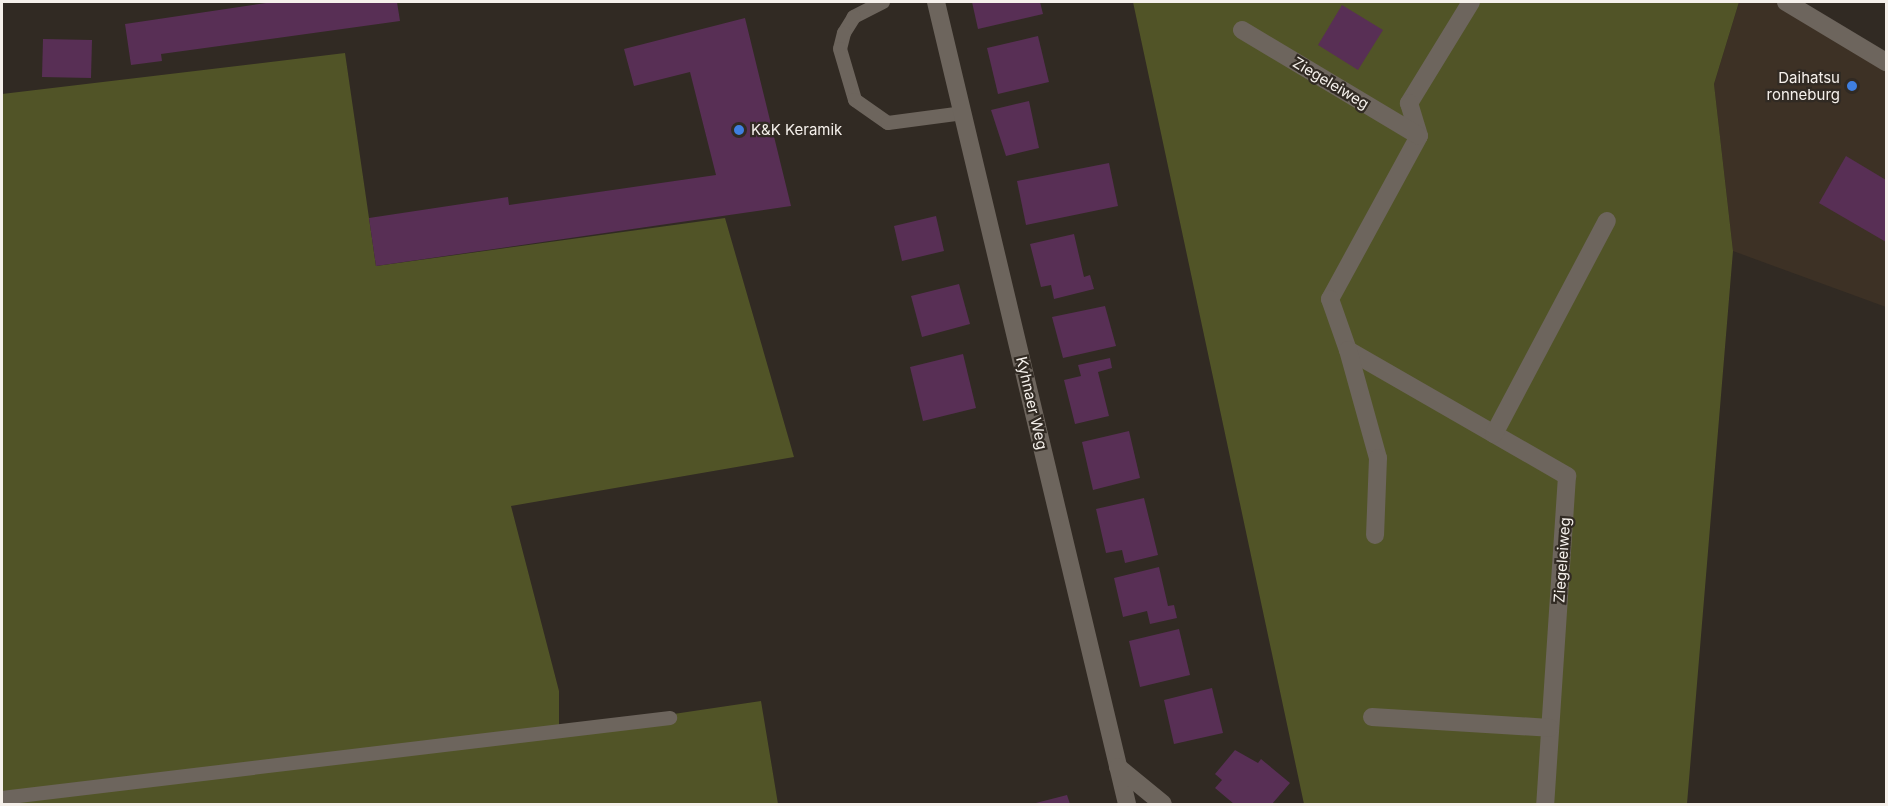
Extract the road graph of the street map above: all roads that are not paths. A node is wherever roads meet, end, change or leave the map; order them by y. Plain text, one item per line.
1 (884, 2) edge
2 (936, 2) edge
3 (1471, 2) edge
4 (1786, 2) edge
5 (1242, 30) dead end
6 (1887, 62) edge
7 (963, 113) junction
8 (1419, 136) junction
9 (1607, 221) dead end
10 (1348, 350) junction
11 (1494, 434) junction
12 (1375, 535) dead end
13 (1372, 717) dead end
14 (670, 718) dead end
15 (1550, 728) junction
16 (1118, 767) junction
17 (2, 798) edge
18 (1127, 804) edge
19 (1163, 804) edge
20 (1545, 804) edge

1 - 7 lane
2 - 7 street, Kyhnaer Weg
3 - 8 street
4 - 6 street
5 - 8 street, Ziegeleiweg
7 - 16 street, Kyhnaer Weg
8 - 10 street
9 - 11 street
10 - 11 street, Ziegeleiweg
10 - 12 street
11 - 15 street, Ziegeleiweg
13 - 15 street
14 - 17 lane
15 - 20 street, Ziegeleiweg
16 - 18 street, Kyhnaer Weg
16 - 19 street

